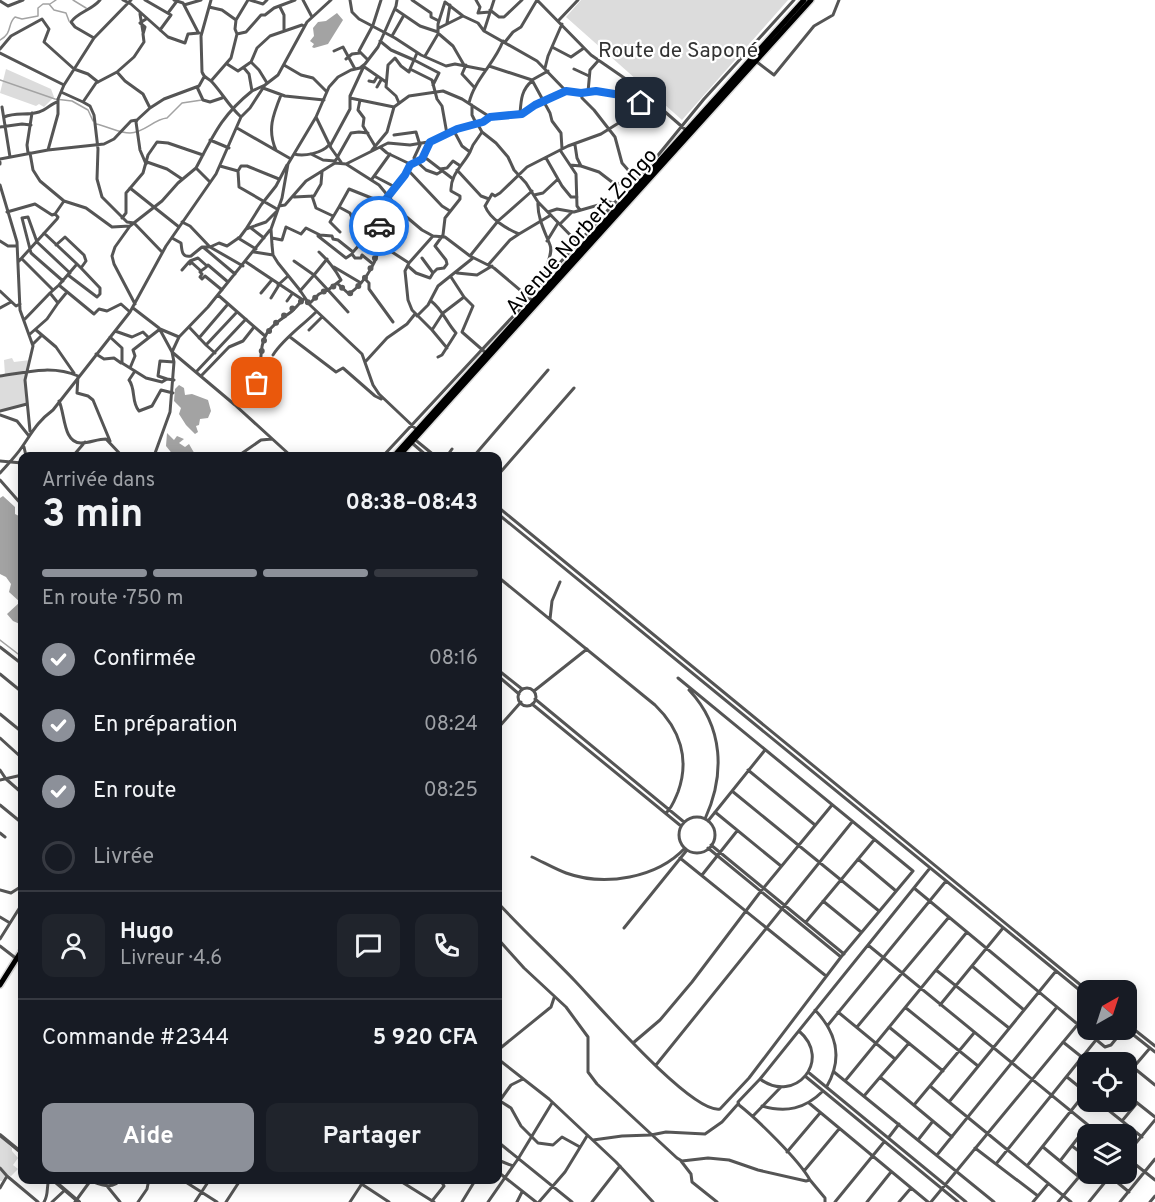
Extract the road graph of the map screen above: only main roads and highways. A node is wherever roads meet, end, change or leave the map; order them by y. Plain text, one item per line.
1 (804, 0) edge
2 (811, 0) edge
3 (689, 133) junction
4 (411, 440) junction
5 (398, 452) edge
6 (402, 452) edge
7 (18, 961) edge
8 (0, 987) edge

1 - 3 main road
2 - 3 main road, Avenue Norbert Zongo
3 - 4 main road, Avenue Norbert Zongo
3 - 4 main road, Avenue Norbert Zongo
4 - 5 main road, Avenue Norbert Zongo
4 - 6 main road, Avenue Norbert Zongo
7 - 8 main road

